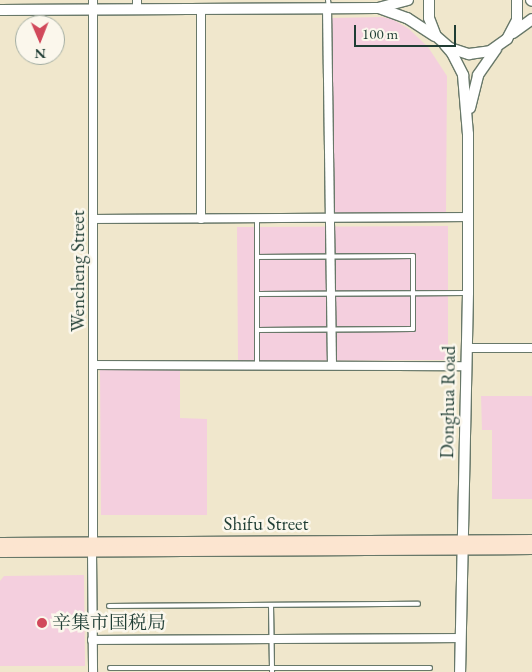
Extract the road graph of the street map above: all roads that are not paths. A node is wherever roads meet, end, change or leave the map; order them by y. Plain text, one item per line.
1 (408, 0) edge
2 (429, 0) edge
3 (517, 0) edge
4 (93, 5) edge
5 (137, 5) edge
6 (328, 5) edge
7 (378, 8) junction
8 (201, 9) junction
9 (0, 10) edge
10 (532, 19) edge
11 (510, 35) junction
12 (443, 43) junction
13 (496, 48) junction
14 (468, 134) junction
15 (468, 217) junction
16 (256, 218) junction
17 (330, 218) junction
18 (94, 219) junction
19 (201, 219) junction
20 (257, 257) junction
21 (330, 257) junction
22 (468, 293) junction
23 (257, 294) junction
24 (331, 294) junction
25 (413, 294) junction
26 (257, 330) junction
27 (331, 330) junction
28 (466, 348) junction
29 (532, 348) edge
30 (94, 365) junction
31 (257, 366) junction
32 (332, 366) junction
33 (466, 366) junction
34 (532, 540) edge
35 (0, 543) edge
36 (462, 545) junction
37 (92, 547) junction
38 (532, 548) edge
39 (0, 551) edge
40 (418, 604) dead end
41 (271, 605) junction
42 (109, 606) dead end
43 (460, 638) junction
44 (92, 640) junction
45 (271, 640) junction
46 (110, 668) dead end
47 (430, 668) dead end
48 (172, 670) edge
49 (272, 670) edge
50 (93, 672) edge
51 (460, 672) edge

1 - 7 street
2 - 12 street
3 - 11 street
4 - 5 street
4 - 9 street
4 - 18 street, Wencheng Street
5 - 8 street
6 - 7 street
6 - 8 street
6 - 17 street
7 - 12 street
8 - 19 street
10 - 11 street
11 - 13 street
12 - 13 street
12 - 14 street
13 - 14 street
14 - 15 street, Donghua Road
15 - 17 street
15 - 22 street, Donghua Road
16 - 17 street
16 - 19 street
16 - 20 lane
17 - 21 street
18 - 19 street
18 - 30 street, Wencheng Street
20 - 21 lane
20 - 23 lane
21 - 24 street
21 - 25 lane
22 - 25 lane
22 - 28 street, Donghua Road
23 - 24 lane
23 - 26 lane
24 - 25 lane
24 - 27 street
25 - 27 lane
26 - 27 lane
26 - 31 lane
27 - 32 street
28 - 29 street
28 - 33 street, Donghua Road
30 - 31 street
30 - 37 street, Wencheng Street
31 - 32 street
32 - 33 street
33 - 36 street, Donghua Road
34 - 36 main road, Shifu Street
35 - 37 main road, Shifu Street
36 - 37 main road, Shifu Street
36 - 38 main road, Shifu Street
36 - 43 street, Donghua Road
37 - 39 main road, Shifu Street
37 - 44 street, Wencheng Street
40 - 41 lane
41 - 42 lane
41 - 45 lane
43 - 45 street
43 - 51 street, Donghua Road
44 - 45 street
44 - 50 street, Wencheng Street
45 - 49 lane
46 - 48 lane
47 - 49 lane
48 - 49 lane

